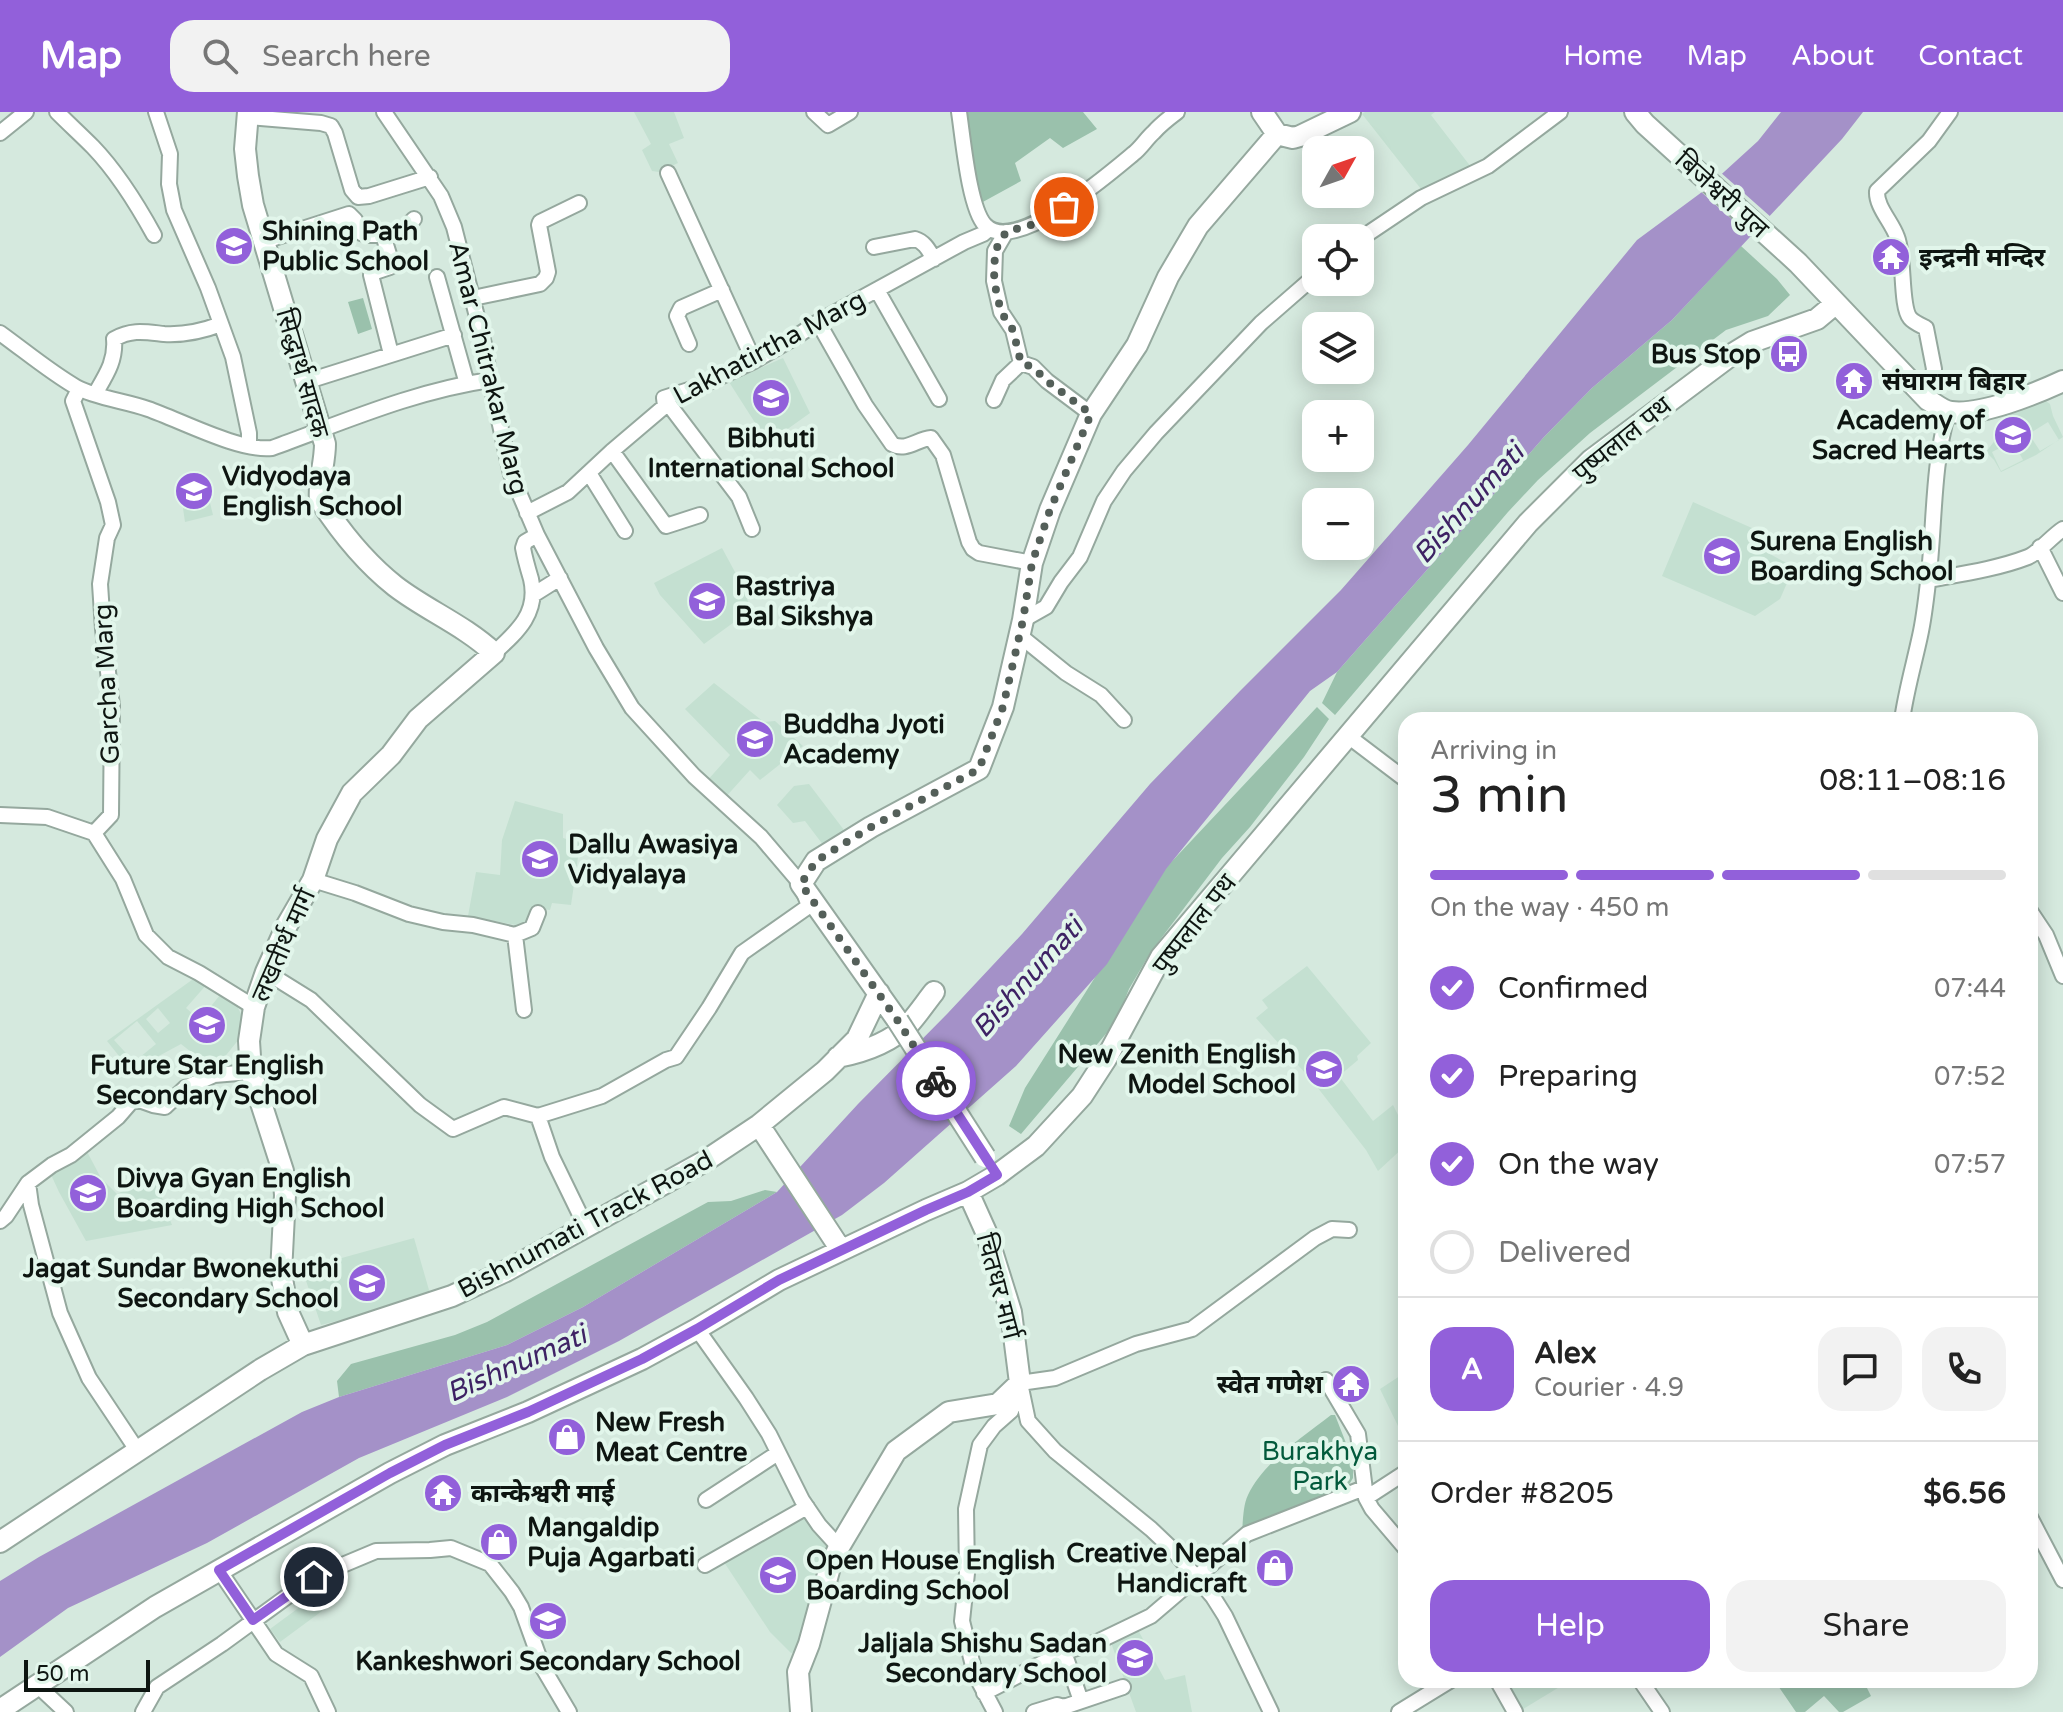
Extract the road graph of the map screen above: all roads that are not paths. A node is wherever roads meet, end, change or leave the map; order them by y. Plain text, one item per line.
1 (26, 112) edge
2 (57, 112) edge
3 (156, 112) edge
4 (384, 112) edge
5 (814, 112) edge
6 (850, 112) edge
7 (959, 112) edge
8 (1177, 112) edge
9 (1262, 112) edge
10 (1350, 112) edge
11 (1560, 112) edge
12 (1950, 112) edge
13 (248, 115) edge
14 (1640, 118) edge
15 (0, 133) edge
16 (1277, 134) junction
17 (668, 173) dead end
18 (430, 177) junction
19 (358, 197) junction
20 (579, 203) dead end
21 (349, 214) junction
22 (414, 219) dead end
23 (989, 229) junction
24 (1374, 230) edge
25 (1006, 232) junction
26 (154, 235) dead end
27 (383, 235) junction
28 (265, 241) junction
29 (874, 247) dead end
30 (934, 259) junction
31 (437, 277) dead end
32 (1302, 287) edge
33 (722, 290) junction
34 (877, 290) junction
35 (473, 298) junction
36 (1835, 304) junction
37 (818, 322) junction
38 (221, 324) junction
39 (0, 333) edge
40 (454, 335) junction
41 (689, 344) dead end
42 (391, 354) junction
43 (754, 361) junction
44 (1021, 363) junction
45 (490, 380) junction
46 (2063, 381) edge
47 (305, 382) junction
48 (467, 384) junction
49 (79, 389) junction
50 (95, 394) junction
51 (664, 398) junction
52 (939, 399) dead end
53 (994, 400) dead end
54 (1928, 400) junction
55 (1948, 412) junction
56 (1091, 414) junction
57 (321, 430) junction
58 (249, 446) junction
59 (612, 451) junction
60 (589, 473) junction
61 (527, 513) junction
62 (700, 515) dead end
63 (752, 529) dead end
64 (2063, 529) edge
65 (625, 531) dead end
66 (537, 535) junction
67 (2040, 547) junction
68 (1032, 563) junction
69 (560, 578) junction
70 (1928, 580) junction
71 (2063, 593) edge
72 (533, 595) junction
73 (1021, 628) junction
74 (494, 653) junction
75 (1903, 712) edge
76 (1124, 720) dead end
77 (1348, 736) junction
78 (1398, 774) edge
79 (0, 815) edge
80 (94, 833) junction
81 (313, 880) junction
82 (801, 884) junction
83 (538, 913) dead end
84 (2038, 923) edge
85 (515, 935) junction
86 (266, 972) junction
87 (2063, 976) edge
88 (934, 992) dead end
89 (879, 993) junction
90 (254, 1007) junction
91 (524, 1010) dead end
92 (838, 1057) junction
93 (251, 1072) junction
94 (538, 1116) junction
95 (759, 1125) junction
96 (997, 1175) junction
97 (28, 1183) junction
98 (968, 1192) junction
99 (0, 1221) edge
100 (586, 1227) junction
101 (1349, 1230) dead end
102 (838, 1245) junction
103 (697, 1329) junction
104 (303, 1345) junction
105 (1326, 1380) dead end
106 (1020, 1383) junction
107 (137, 1450) junction
108 (778, 1453) junction
109 (1398, 1476) edge
110 (1365, 1493) junction
111 (706, 1500) dead end
112 (807, 1507) junction
113 (2038, 1532) edge
114 (1398, 1540) edge
115 (0, 1542) edge
116 (839, 1547) junction
117 (705, 1565) dead end
118 (219, 1570) junction
119 (1197, 1577) junction
120 (2063, 1580) edge
121 (253, 1620) junction
122 (1064, 1652) junction
123 (37, 1685) junction
124 (1123, 1687) dead end
125 (1438, 1688) edge
126 (1502, 1688) edge
127 (1646, 1688) edge
128 (984, 1693) junction
129 (1081, 1701) junction
130 (0, 1710) edge
131 (66, 1712) edge
132 (143, 1712) edge
133 (328, 1712) edge
134 (569, 1712) edge
135 (801, 1712) edge
136 (995, 1712) edge
137 (1034, 1712) edge
138 (1271, 1712) edge
139 (1399, 1712) edge
140 (1515, 1712) edge
141 (1662, 1712) edge

1 - 15 street
2 - 26 street
3 - 38 street
4 - 18 street, Amar Chitrakar Marg
5 - 6 street
7 - 23 street
8 - 25 street
9 - 16 main road
10 - 16 main road
11 - 24 street
12 - 54 street
13 - 19 street
13 - 28 main road, सिद्धार्थ सादक
14 - 36 main road, बिजेश्वरी पुल
16 - 56 main road
17 - 33 street
18 - 19 street
18 - 35 street, Amar Chitrakar Marg
19 - 21 street
20 - 35 street
21 - 27 street
21 - 28 street
22 - 27 street
23 - 25 street
23 - 30 street, Lakhatirtha Marg
25 - 44 street
27 - 42 street
28 - 47 main road, सिद्धार्थ सादक
29 - 30 street
30 - 34 street, Lakhatirtha Marg
31 - 40 street
32 - 73 street
33 - 41 street
33 - 43 street
34 - 37 street, Lakhatirtha Marg
34 - 52 street
35 - 45 street, Amar Chitrakar Marg
36 - 54 main road, बिजेश्वरी पुल
36 - 77 main road, पुष्पलाल पथ
37 - 43 street, Lakhatirtha Marg
37 - 68 street
38 - 50 street
38 - 58 street
39 - 49 street
40 - 42 street
40 - 48 street
42 - 47 street
43 - 51 street, Lakhatirtha Marg
44 - 53 street
44 - 56 street
45 - 48 street
45 - 61 street, Amar Chitrakar Marg
46 - 55 main road
47 - 57 main road, सिद्धार्थ सादक
48 - 57 street
49 - 50 street
49 - 80 street, Garcha Marg
50 - 58 street
51 - 59 street, Lakhatirtha Marg
51 - 63 street
54 - 55 main road, बिजेश्वरी पुल
55 - 70 street
56 - 68 main road
57 - 58 street
57 - 74 main road, सिद्धार्थ सादक
59 - 60 street, Lakhatirtha Marg
59 - 62 street
60 - 61 street, Lakhatirtha Marg
60 - 65 street
61 - 66 street, Amar Chitrakar Marg
64 - 67 street
66 - 69 street, Amar Chitrakar Marg
66 - 72 street
67 - 70 street
67 - 71 street
68 - 73 main road
69 - 72 street
69 - 82 street, Amar Chitrakar Marg
70 - 75 street
72 - 74 street
73 - 76 street
73 - 82 main road
74 - 81 main road, लखतीर्थ मार्ग
77 - 78 street
77 - 96 main road, पुष्पलाल पथ
79 - 80 street
80 - 90 street
81 - 85 street
81 - 86 main road, लखतीर्थ मार्ग
82 - 89 main road
82 - 94 street
83 - 85 street
84 - 87 street
85 - 91 street
86 - 90 main road, लखतीर्थ मार्ग
86 - 94 street
88 - 92 main road
89 - 92 main road, Bishnumati Track Road
89 - 96 main road, bridge
90 - 93 main road, लखतीर्थ मार्ग
92 - 95 main road, Bishnumati Track Road
93 - 97 street
93 - 104 main road, लखतीर्थ मार्ग
94 - 100 street
95 - 100 main road, Bishnumati Track Road
95 - 102 main road
96 - 98 main road, पुष्पलाल पथ
97 - 99 street
97 - 107 street
98 - 102 main road, पुष्पलाल पथ
98 - 106 main road, चितधर मार्ग
100 - 104 main road, Bishnumati Track Road
101 - 106 street
102 - 103 main road, पुष्पलाल पथ
103 - 108 street
103 - 118 main road, पुष्पलाल पथ
104 - 107 main road, Bishnumati Track Road
105 - 110 street
106 - 116 main road
106 - 119 street
106 - 128 street
107 - 115 main road, Bishnumati Track Road
108 - 111 street
108 - 112 street
109 - 110 street
110 - 114 street
110 - 119 street
112 - 116 street
112 - 117 street
113 - 120 street
116 - 135 main road
118 - 121 street
118 - 123 main road
119 - 122 street
119 - 138 street
121 - 132 street
121 - 133 street
121 - 134 street
122 - 128 street
122 - 129 street
123 - 130 main road
123 - 131 street
124 - 129 street
125 - 139 street
126 - 140 street
127 - 141 street
128 - 136 street
129 - 137 street

